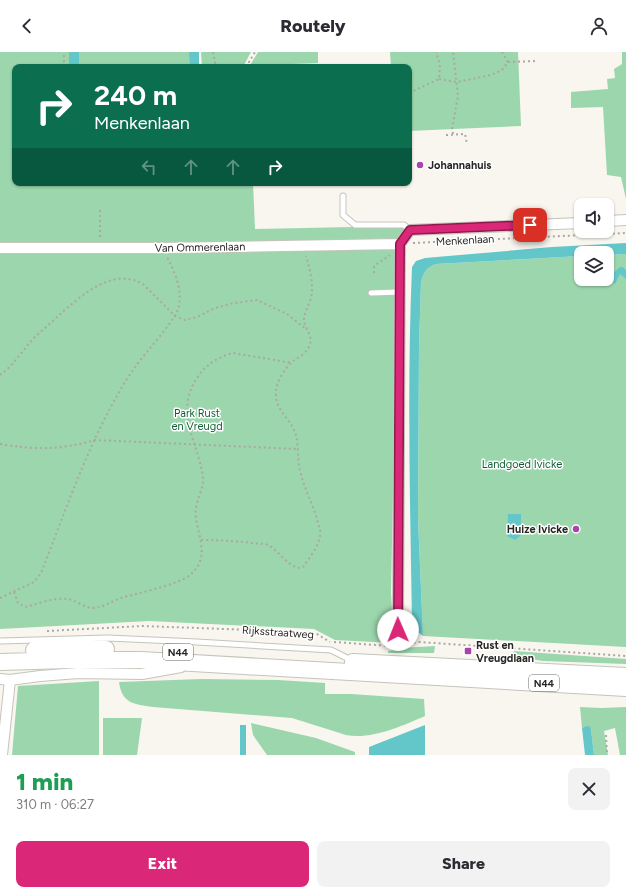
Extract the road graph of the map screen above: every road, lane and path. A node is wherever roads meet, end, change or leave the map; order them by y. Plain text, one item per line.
1 (64, 52) edge
2 (213, 52) edge
3 (255, 52) edge
4 (436, 52) edge
5 (502, 52) edge
6 (454, 53) edge
7 (538, 60) dead end
8 (508, 62) junction
9 (64, 64) edge
10 (215, 64) edge
11 (248, 64) edge
12 (439, 78) junction
13 (457, 82) junction
14 (412, 92) edge
15 (453, 134) junction
16 (446, 135) dead end
17 (467, 144) dead end
18 (343, 196) dead end
19 (100, 210) dead end
20 (626, 220) edge
21 (614, 221) edge
22 (574, 223) edge
23 (410, 230) junction
24 (626, 233) edge
25 (400, 244) junction
26 (304, 246) junction
27 (100, 247) junction
28 (0, 248) edge
29 (162, 248) junction
30 (374, 273) dead end
31 (400, 292) junction
32 (371, 293) dead end
33 (175, 316) junction
34 (308, 330) junction
35 (292, 363) junction
36 (0, 375) edge
37 (95, 440) junction
38 (0, 444) edge
39 (194, 445) junction
40 (297, 449) junction
41 (202, 540) junction
42 (14, 592) junction
43 (0, 598) edge
44 (398, 630) dead end
45 (44, 631) dead end
46 (0, 641) edge
47 (0, 652) edge
48 (626, 656) edge
49 (0, 662) edge
50 (356, 662) junction
51 (201, 664) junction
52 (626, 670) edge
53 (594, 675) junction
54 (626, 676) edge
55 (5, 679) edge
56 (626, 688) edge
57 (606, 735) dead end
58 (2, 755) edge
59 (607, 755) edge

1 - 9 path
2 - 10 path
3 - 11 path
4 - 12 path
5 - 8 path
6 - 13 path
7 - 8 path
8 - 13 path
12 - 13 path
12 - 14 path
13 - 15 path
15 - 16 path
15 - 17 path
18 - 23 lane
19 - 27 path
20 - 21 street
22 - 23 street, Menkenlaan
23 - 25 street
24 - 25 path, Menkenlaan
25 - 26 street, Van Ommerenlaan
25 - 30 path
25 - 31 street
26 - 29 street, Van Ommerenlaan
26 - 34 path
27 - 28 street, Van Ommerenlaan
27 - 29 street, Van Ommerenlaan
29 - 33 path
31 - 32 lane
31 - 44 street
33 - 34 path
33 - 36 path
33 - 37 path
34 - 35 path
35 - 39 path
35 - 40 path
37 - 38 path
37 - 39 path
37 - 42 path
39 - 40 path
39 - 41 path
40 - 41 path
41 - 42 path
42 - 43 path
45 - 48 path, Rijksstraatweg
46 - 50 lane, Rijksstraatweg / N44
47 - 50 main road, Rijksstraatweg / N44
49 - 51 main road, N44
50 - 53 main road, Rijksstraatweg / N44
51 - 55 street, N44
51 - 56 main road, N44
52 - 53 main road, N44
53 - 54 main road, Rijksstraatweg / N44
55 - 58 street
57 - 59 path

